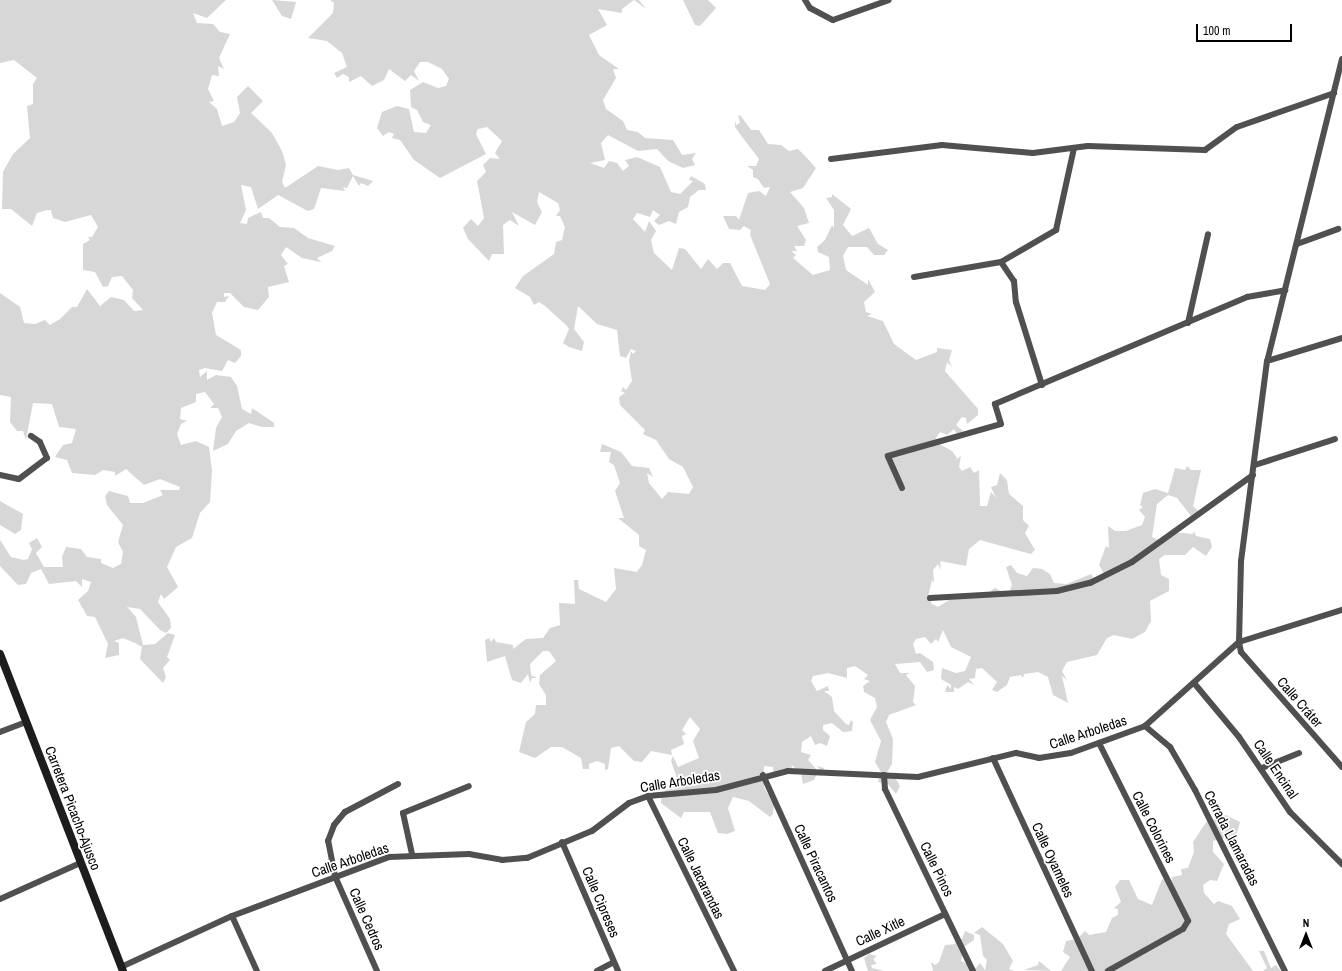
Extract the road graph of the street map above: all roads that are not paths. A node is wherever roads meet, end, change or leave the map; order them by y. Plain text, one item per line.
1 (805, 0) edge
2 (889, 0) edge
3 (1342, 60) edge
4 (1334, 93) junction
5 (1074, 148) junction
6 (831, 159) dead end
7 (1338, 229) dead end
8 (1208, 234) dead end
9 (1297, 244) junction
10 (1001, 262) junction
11 (914, 277) dead end
12 (1285, 290) junction
13 (1188, 324) junction
14 (1342, 338) edge
15 (1267, 361) junction
16 (1042, 385) junction
17 (31, 436) dead end
18 (1335, 440) dead end
19 (1255, 465) junction
20 (0, 475) edge
21 (1253, 475) junction
22 (902, 488) dead end
23 (930, 598) dead end
24 (1342, 610) edge
25 (1239, 642) junction
26 (0, 654) edge
27 (1194, 683) junction
28 (26, 722) junction
29 (1145, 726) junction
30 (0, 732) edge
31 (1098, 743) junction
32 (1299, 753) dead end
33 (993, 758) junction
34 (1342, 767) edge
35 (1262, 768) junction
36 (884, 775) junction
37 (763, 776) junction
38 (398, 784) dead end
39 (468, 786) dead end
40 (648, 796) junction
41 (562, 842) junction
42 (412, 854) junction
43 (80, 863) junction
44 (1342, 864) edge
45 (335, 876) junction
46 (0, 898) edge
47 (945, 914) junction
48 (232, 916) junction
49 (848, 960) junction
50 (614, 962) junction
51 (122, 969) edge
52 (257, 971) edge
53 (377, 971) edge
54 (597, 971) edge
55 (618, 971) edge
56 (734, 971) edge
57 (825, 971) edge
58 (852, 971) edge
59 (973, 971) edge
60 (1092, 971) edge
61 (1108, 971) edge
62 (1285, 971) edge

1 - 2 street
3 - 4 street
4 - 5 street
4 - 9 street
5 - 6 street
5 - 10 street
7 - 9 street
8 - 13 street
9 - 12 street
10 - 11 street
10 - 16 street
12 - 13 street
12 - 15 street
13 - 16 street
14 - 15 street
15 - 19 street
16 - 22 street
17 - 20 street
18 - 19 street
19 - 21 street
21 - 23 street
21 - 25 street
24 - 25 street
25 - 27 street, Calle Arboledas
25 - 34 street, Calle Cráter
26 - 28 main road, Carretera Picacho-Ajusco
27 - 29 street, Calle Arboledas
27 - 35 street, Calle Encinal
28 - 30 street
28 - 43 main road, Carretera Picacho-Ajusco
29 - 31 street, Calle Arboledas
29 - 62 street, Cerrada Llamaradas
31 - 33 street, Calle Arboledas
31 - 61 street, Calle Colorines
32 - 35 street
33 - 36 street, Calle Arboledas
33 - 60 street, Calle Oyameles
35 - 44 street, Calle Encinal
36 - 37 street, Calle Arboledas
36 - 47 street, Calle Pinos
37 - 40 street, Calle Arboledas
37 - 49 street, Calle Piracantos
38 - 45 street, Calle Cedros
39 - 42 street
40 - 41 street, Calle Arboledas
40 - 56 street, Calle Jacarandas
41 - 42 street, Calle Arboledas
41 - 50 street, Calle Cipreses
42 - 45 street, Calle Arboledas
43 - 46 street
43 - 51 main road, Carretera Picacho-Ajusco
45 - 48 street, Calle Arboledas
45 - 53 street, Calle Cedros
47 - 49 street, Calle Xitle
47 - 59 street, Calle Pinos
48 - 51 street, Calle Arboledas
48 - 52 street
49 - 57 street, Calle Xitle
49 - 58 street, Calle Piracantos
50 - 54 street
50 - 55 street, Calle Cipreses

